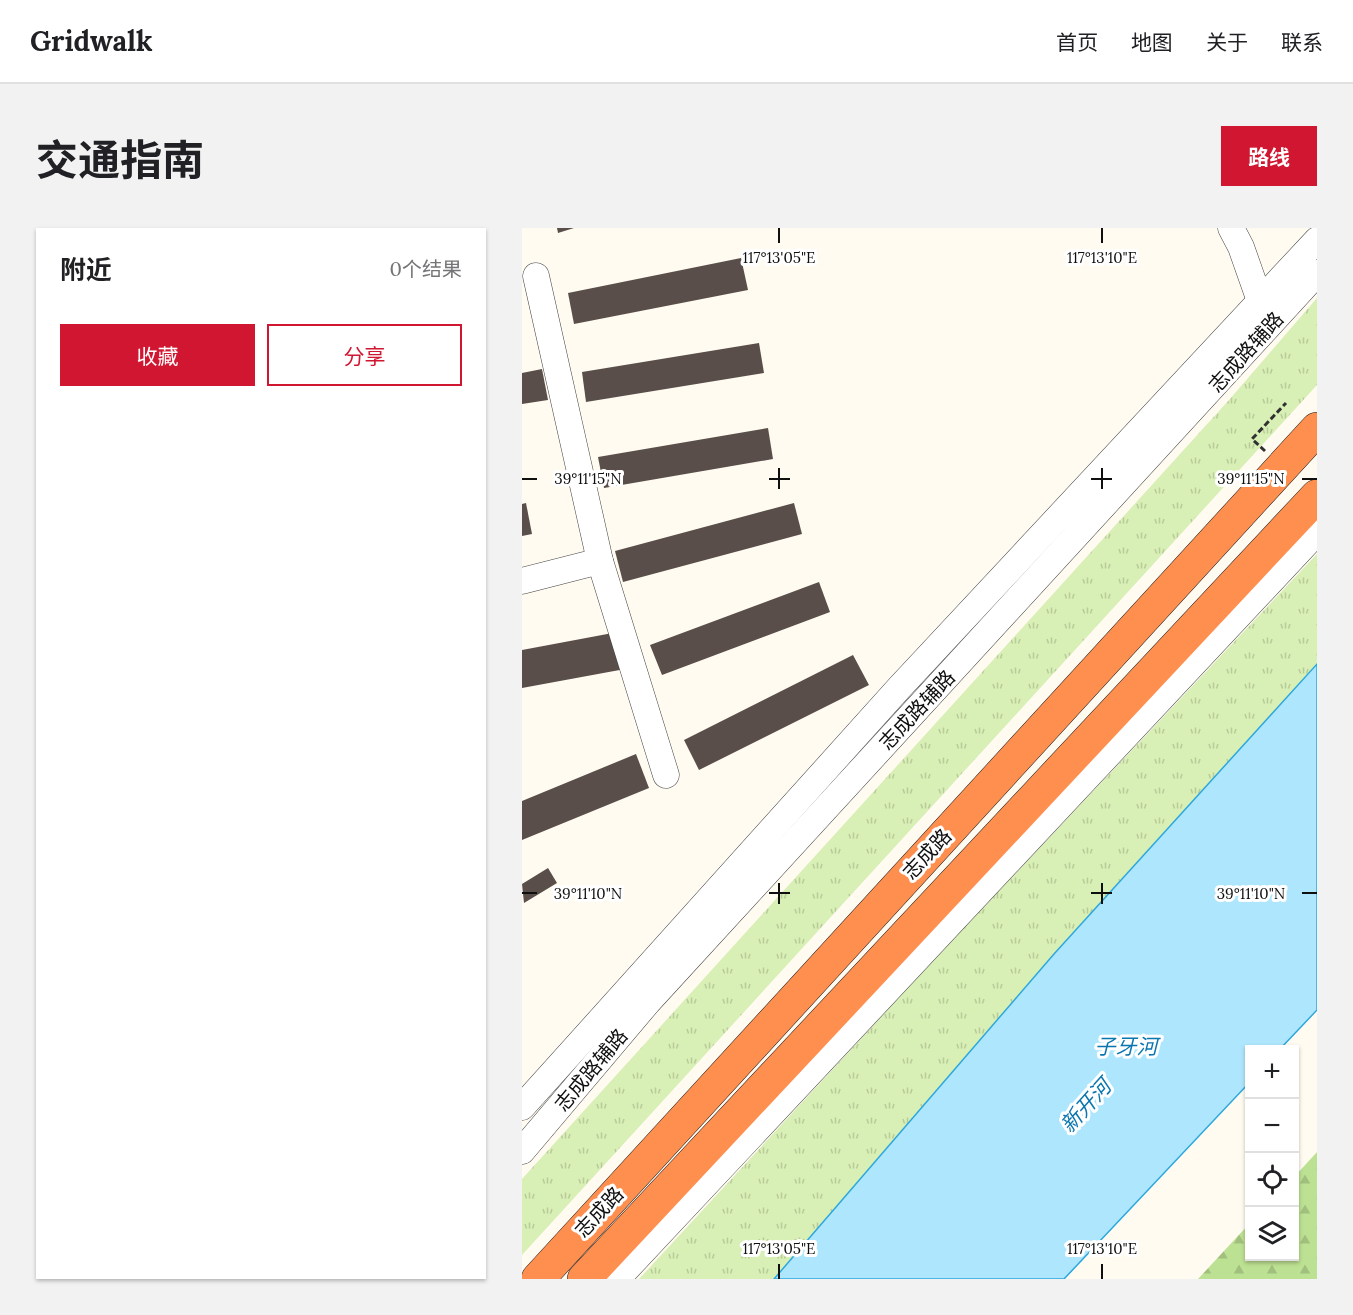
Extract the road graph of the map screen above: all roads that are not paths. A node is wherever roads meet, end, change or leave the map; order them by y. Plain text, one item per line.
1 (1231, 228) edge
2 (1317, 240) edge
3 (1317, 273) edge
4 (536, 276) dead end
5 (1260, 301) junction
6 (1317, 429) edge
7 (1317, 496) edge
8 (1317, 532) edge
9 (600, 561) junction
10 (522, 581) edge
11 (666, 775) dead end
12 (522, 1107) edge
13 (522, 1150) edge
14 (538, 1279) edge
15 (584, 1279) edge
16 (617, 1279) edge

1 - 5 street
2 - 5 street
3 - 13 street, 志成路辅路
4 - 9 street
5 - 12 street
6 - 14 highway, 志成路
7 - 15 highway, 志成路
8 - 16 street
9 - 10 street
9 - 11 street

